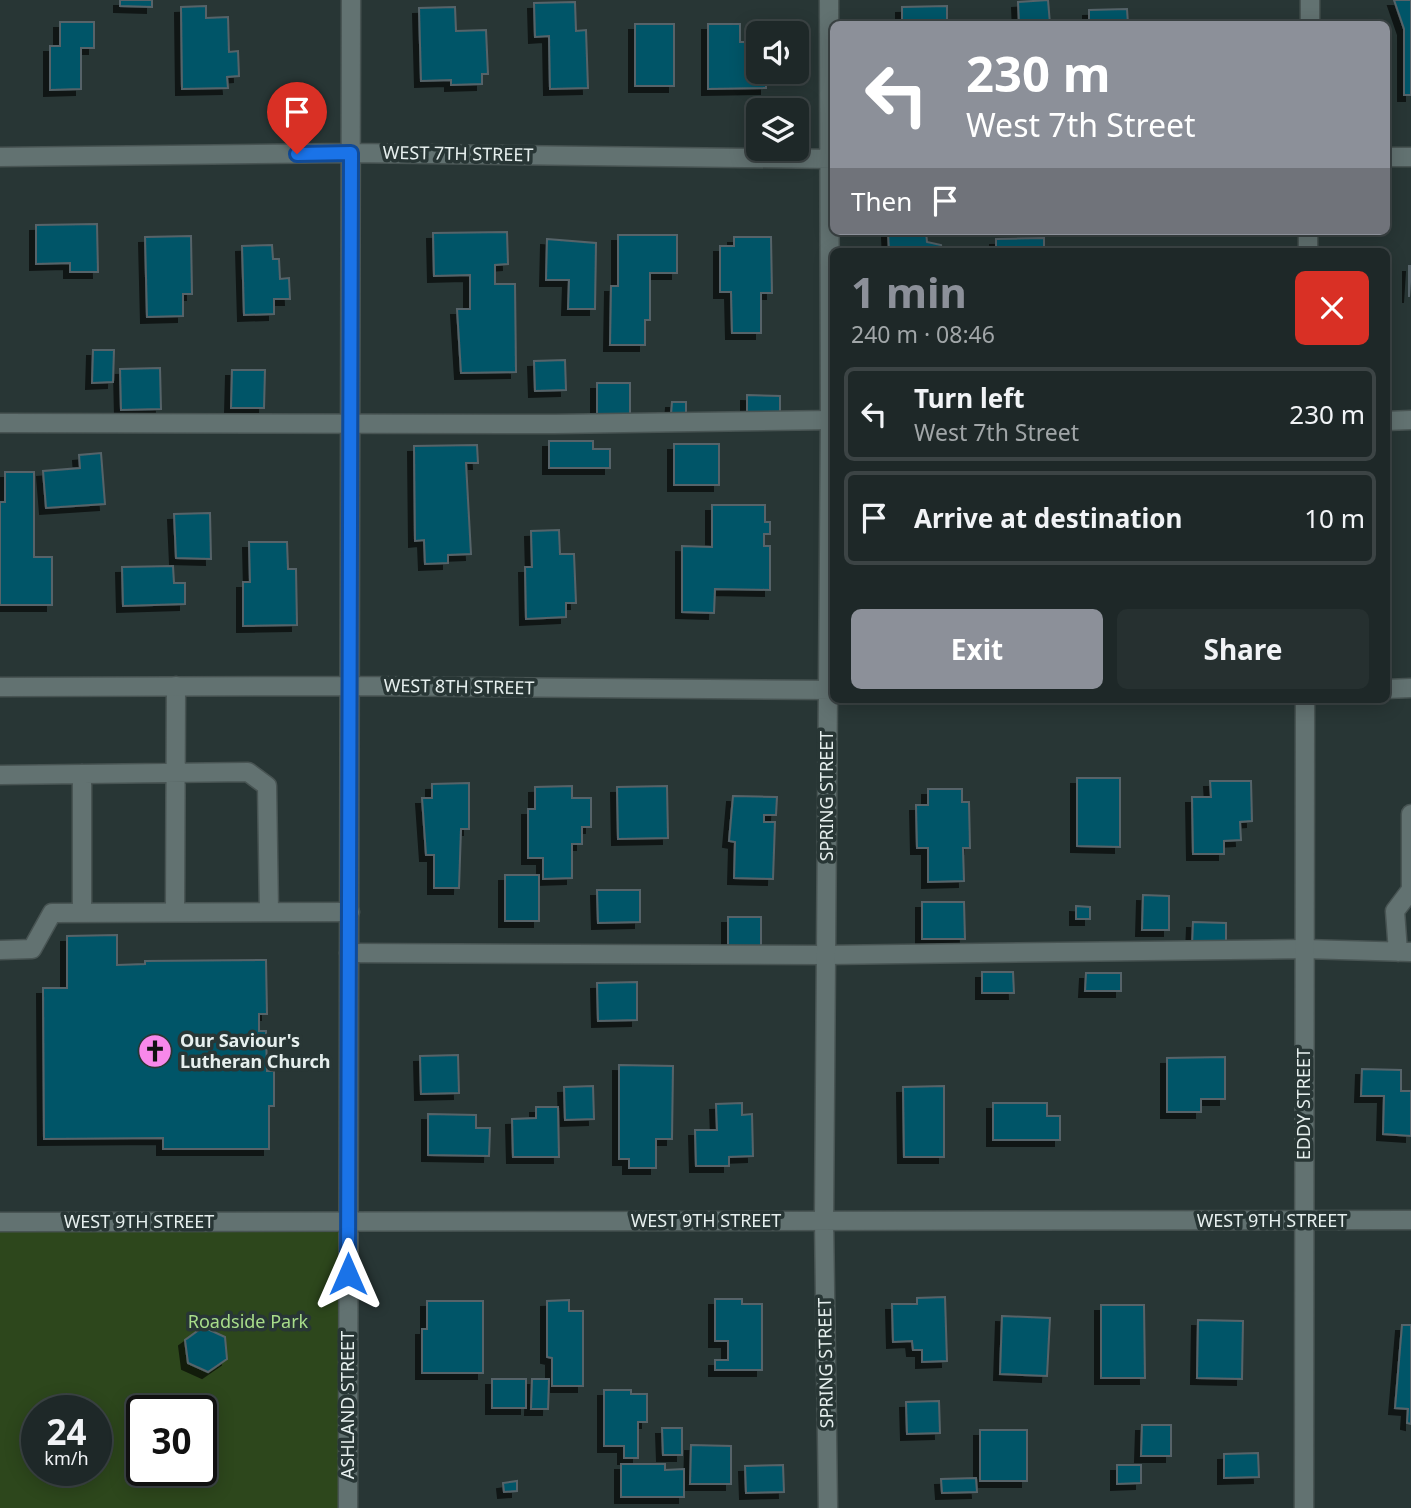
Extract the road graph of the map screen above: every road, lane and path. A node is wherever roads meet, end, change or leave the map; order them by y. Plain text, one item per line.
1 (351, 0) edge
2 (829, 0) edge
3 (1310, 0) edge
4 (1310, 21) edge
5 (351, 153) junction
6 (0, 157) edge
7 (1390, 157) edge
8 (1411, 157) edge
9 (830, 159) edge
10 (830, 420) edge
11 (1390, 421) edge
12 (1411, 421) edge
13 (0, 423) edge
14 (353, 425) junction
15 (349, 685) junction
16 (176, 686) junction
17 (0, 687) edge
18 (1411, 688) edge
19 (1390, 689) edge
20 (830, 690) edge
21 (1306, 703) edge
22 (174, 772) junction
23 (82, 774) junction
24 (0, 775) edge
25 (1411, 814) edge
26 (1410, 892) edge
27 (175, 912) junction
28 (269, 912) junction
29 (350, 912) junction
30 (82, 913) junction
31 (1304, 949) junction
32 (0, 950) edge
33 (1405, 952) edge
34 (349, 953) junction
35 (826, 955) junction
36 (824, 1220) junction
37 (1411, 1220) edge
38 (1304, 1221) junction
39 (0, 1222) edge
40 (348, 1222) junction
41 (348, 1508) edge
42 (828, 1508) edge
43 (1304, 1508) edge

1 - 5 street, ASHLAND STREET
2 - 9 street, SPRING STREET
3 - 4 street
5 - 6 street, WEST 7TH STREET
5 - 9 street, WEST 7TH STREET
5 - 14 street, ASHLAND STREET
7 - 8 street
10 - 14 street
11 - 12 street
13 - 14 street
14 - 15 street, ASHLAND STREET
15 - 16 street, WEST 8TH STREET
15 - 20 street, WEST 8TH STREET
15 - 29 street, ASHLAND STREET
16 - 17 street, WEST 8TH STREET
16 - 22 street
18 - 19 street
20 - 35 street, SPRING STREET
21 - 31 street, EDDY STREET
22 - 23 street
22 - 27 street
22 - 28 street
23 - 24 street
23 - 30 street
25 - 26 street
26 - 33 street
27 - 28 street
27 - 30 street
28 - 29 street
29 - 34 street, ASHLAND STREET
30 - 32 street
31 - 33 street
31 - 35 street
31 - 38 street, EDDY STREET
34 - 35 street
34 - 40 street, ASHLAND STREET
35 - 36 street, SPRING STREET
36 - 38 street, WEST 9TH STREET
36 - 40 street, WEST 9TH STREET
36 - 42 street, SPRING STREET
37 - 38 street, WEST 9TH STREET
38 - 43 street, EDDY STREET
39 - 40 street, WEST 9TH STREET
40 - 41 street, ASHLAND STREET

